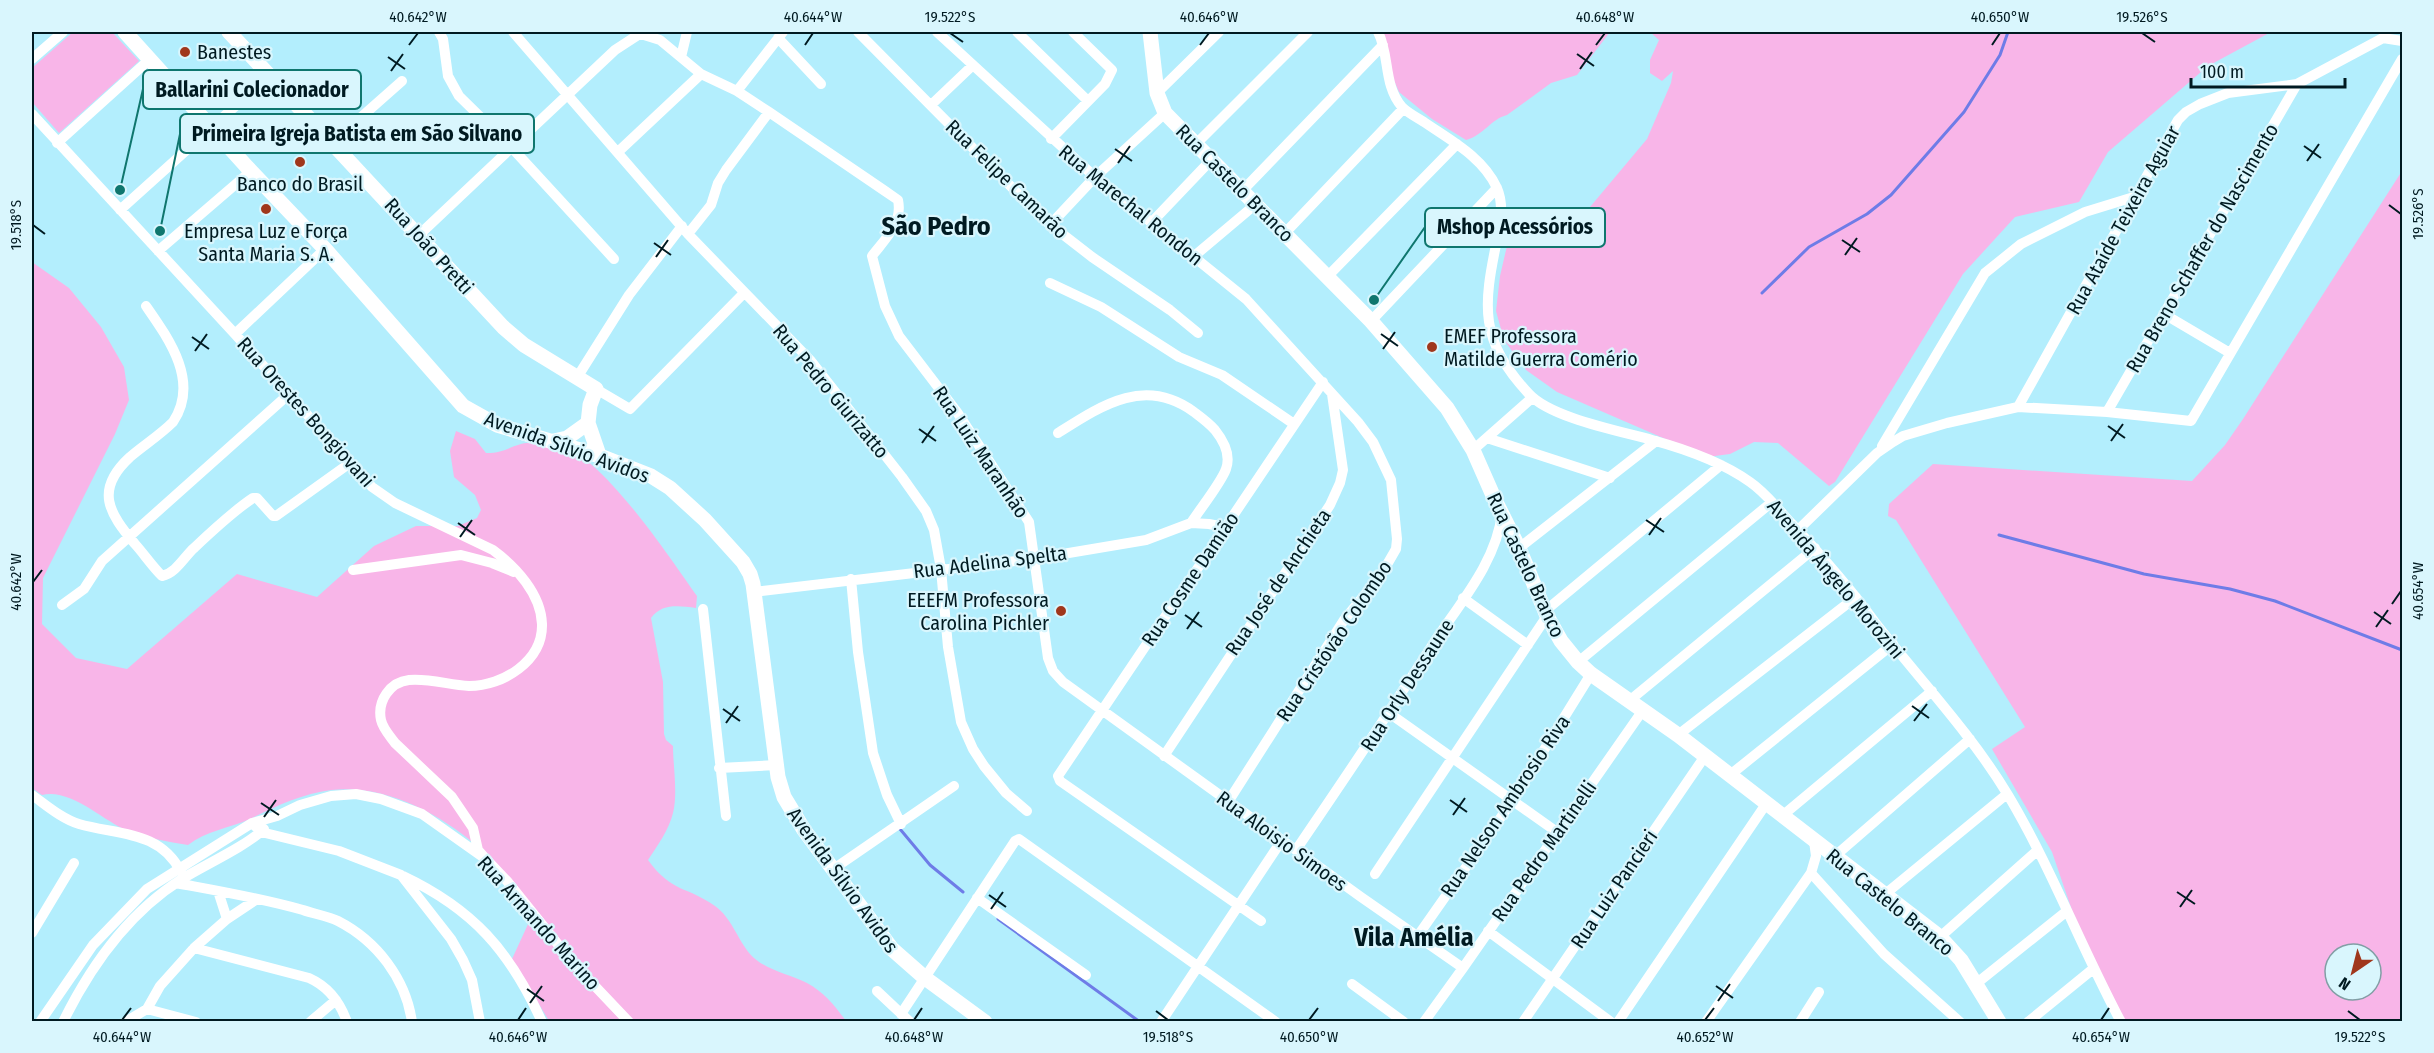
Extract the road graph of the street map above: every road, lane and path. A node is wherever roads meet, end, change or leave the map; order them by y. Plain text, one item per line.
1 (63, 32) edge
2 (125, 32) edge
3 (229, 32) edge
4 (439, 32) edge
5 (513, 32) edge
6 (687, 32) edge
7 (858, 32) edge
8 (937, 32) edge
9 (1017, 32) edge
10 (1072, 32) edge
11 (1150, 32) edge
12 (1219, 32) edge
13 (1308, 32) edge
14 (1378, 32) edge
15 (780, 35) edge
16 (2403, 40) edge
17 (1383, 45) junction
18 (681, 57) junction
19 (32, 59) edge
20 (150, 59) junction
21 (2403, 59) edge
22 (972, 66) junction
23 (701, 74) junction
24 (270, 75) junction
25 (402, 81) dead end
26 (821, 84) dead end
27 (2297, 84) junction
28 (736, 91) junction
29 (1157, 93) junction
30 (568, 95) junction
31 (1088, 101) junction
32 (931, 105) junction
33 (1403, 109) junction
34 (769, 112) junction
35 (1165, 113) junction
36 (32, 114) edge
37 (213, 128) junction
38 (1051, 139) junction
39 (333, 142) junction
40 (57, 143) junction
41 (1196, 144) junction
42 (1457, 144) junction
43 (512, 147) junction
44 (619, 152) junction
45 (1212, 159) junction
46 (251, 171) junction
47 (1095, 177) junction
48 (1497, 188) junction
49 (1243, 189) junction
50 (2136, 196) junction
51 (1257, 204) junction
52 (120, 210) junction
53 (1151, 223) junction
54 (1050, 225) junction
55 (685, 230) junction
56 (1284, 234) junction
57 (419, 236) junction
58 (325, 249) junction
59 (158, 251) junction
60 (1193, 257) junction
61 (614, 259) dead end
62 (1327, 278) junction
63 (1050, 283) dead end
64 (744, 293) junction
65 (146, 306) dead end
66 (2164, 314) junction
67 (1371, 321) junction
68 (1198, 333) dead end
69 (235, 334) junction
70 (2230, 353) junction
71 (578, 376) junction
72 (1323, 382) junction
73 (596, 388) junction
74 (289, 394) junction
75 (1331, 394) junction
76 (1532, 398) junction
77 (2018, 407) junction
78 (2107, 412) junction
79 (588, 423) junction
80 (1294, 424) junction
81 (1058, 433) dead end
82 (1487, 438) junction
83 (554, 441) junction
84 (1656, 441) junction
85 (1473, 450) junction
86 (1877, 453) junction
87 (599, 455) junction
88 (350, 463) junction
89 (1721, 465) junction
90 (1610, 478) junction
91 (1772, 502) junction
92 (1502, 513) junction
93 (1191, 523) junction
94 (1224, 527) junction
95 (1798, 530) junction
96 (130, 538) junction
97 (1519, 548) junction
98 (1815, 548) junction
99 (1033, 559) junction
100 (941, 569) junction
101 (353, 570) dead end
102 (520, 575) junction
103 (851, 579) junction
104 (754, 592) junction
105 (1856, 597) junction
106 (1463, 598) junction
107 (62, 605) dead end
108 (703, 609) dead end
109 (1546, 614) junction
110 (1893, 644) junction
111 (1528, 645) junction
112 (1578, 662) junction
113 (1591, 674) junction
114 (1932, 692) junction
115 (1629, 701) junction
116 (1102, 711) junction
117 (1643, 711) junction
118 (1389, 713) junction
119 (1678, 735) junction
120 (1970, 739) junction
121 (1164, 756) junction
122 (1705, 756) junction
123 (1452, 758) junction
124 (777, 765) junction
125 (719, 768) junction
126 (1730, 775) junction
127 (954, 786) dead end
128 (2007, 794) junction
129 (32, 795) edge
130 (1513, 800) junction
131 (1228, 802) junction
132 (1766, 804) junction
133 (1027, 811) dead end
134 (277, 816) junction
135 (726, 816) dead end
136 (1782, 816) junction
137 (252, 823) junction
138 (901, 824) junction
139 (261, 832) junction
140 (1557, 832) junction
141 (1282, 840) junction
142 (1814, 841) junction
143 (1296, 850) junction
144 (2038, 850) junction
145 (1835, 856) junction
146 (487, 860) junction
147 (74, 863) dead end
148 (832, 870) junction
149 (1811, 873) junction
150 (1375, 874) dead end
151 (401, 875) junction
152 (180, 876) junction
153 (218, 891) junction
154 (1884, 895) junction
155 (257, 898) junction
156 (977, 898) junction
157 (1239, 903) junction
158 (2067, 911) junction
159 (227, 919) junction
160 (1261, 921) dead end
161 (1488, 931) junction
162 (32, 933) edge
163 (1417, 937) junction
164 (1940, 938) junction
165 (194, 948) junction
166 (1196, 966) junction
167 (1463, 968) junction
168 (2093, 969) junction
169 (1086, 975) dead end
170 (925, 978) junction
171 (1553, 978) junction
172 (1977, 983) junction
173 (1352, 984) dead end
174 (877, 991) dead end
175 (1819, 992) dead end
176 (336, 1000) junction
177 (147, 1009) junction
178 (906, 1018) edge
179 (32, 1020) edge
180 (39, 1022) edge
181 (63, 1022) edge
182 (124, 1022) edge
183 (196, 1022) edge
184 (310, 1022) edge
185 (347, 1022) edge
186 (412, 1022) edge
187 (480, 1022) edge
188 (542, 1022) edge
189 (629, 1022) edge
190 (985, 1022) edge
191 (1161, 1022) edge
192 (1276, 1022) edge
193 (1404, 1022) edge
194 (1424, 1022) edge
195 (1523, 1022) edge
196 (1611, 1022) edge
197 (1618, 1022) edge
198 (1706, 1022) edge
199 (1800, 1022) edge
200 (1960, 1022) edge
201 (1998, 1022) edge
202 (2028, 1022) edge
203 (2121, 1022) edge

1 - 19 street
2 - 20 main road, Avenida Sílvio Avidos
3 - 24 main road, Rua João Pretti
4 - 43 street
5 - 30 street, Rua Pedro Giurizatto
6 - 18 street
7 - 32 street, Rua Felipe Camarão
8 - 22 street, Rua Marechal Rondon
9 - 31 street
10 - 31 street
11 - 29 main road, Rua Castelo Branco
12 - 29 street
13 - 41 street
14 - 17 street
15 - 26 street
15 - 28 street
16 - 27 street, Rua Ataíde Teixeira Aguiar
17 - 33 street
17 - 49 street
18 - 23 street
18 - 30 street
20 - 37 main road, Avenida Sílvio Avidos
20 - 40 street
21 - 70 street
22 - 32 street
22 - 38 street, Rua Marechal Rondon
23 - 28 street
23 - 44 street
24 - 37 street
24 - 39 main road, Rua João Pretti
25 - 39 street
27 - 50 street, Rua Ataíde Teixeira Aguiar
27 - 66 street, Rua Breno Schaffer do Nascimento
28 - 34 street
29 - 35 main road, Rua Castelo Branco
30 - 43 street
30 - 44 street, Rua Pedro Giurizatto
31 - 38 street
32 - 54 street, Rua Felipe Camarão
33 - 42 street, Avenida Ângelo Morozini
33 - 56 street
34 - 55 street
34 - 99 street, Rua Luiz Maranhão
35 - 41 main road, Rua Castelo Branco
35 - 47 street
36 - 40 street, Rua Orestes Bongiovani
37 - 46 main road, Avenida Sílvio Avidos
37 - 52 street
38 - 47 street, Rua Marechal Rondon
39 - 57 main road, Rua João Pretti
40 - 52 street, Rua Orestes Bongiovani
41 - 45 main road, Rua Castelo Branco
42 - 48 street, Avenida Ângelo Morozini
42 - 62 street
43 - 57 street
43 - 61 street
44 - 55 street, Rua Pedro Giurizatto
45 - 49 main road, Rua Castelo Branco
45 - 53 street
46 - 58 main road, Avenida Sílvio Avidos
46 - 59 street
47 - 53 street, Rua Marechal Rondon
47 - 54 street
48 - 67 street
48 - 76 street, Avenida Ângelo Morozini
49 - 51 main road, Rua Castelo Branco
50 - 77 street, Rua Ataíde Teixeira Aguiar
50 - 86 street
51 - 56 main road, Rua Castelo Branco
51 - 60 street
52 - 59 street, Rua Orestes Bongiovani
53 - 60 street, Rua Marechal Rondon
54 - 68 street, Rua Felipe Camarão
55 - 64 street, Rua Pedro Giurizatto
55 - 71 street
56 - 62 main road, Rua Castelo Branco
57 - 71 main road, Rua João Pretti
58 - 69 street
58 - 83 main road, Avenida Sílvio Avidos
59 - 69 street, Rua Orestes Bongiovani
60 - 72 street, Rua Marechal Rondon
62 - 67 main road, Rua Castelo Branco
63 - 80 street
64 - 73 street
64 - 100 street, Rua Pedro Giurizatto
65 - 96 street
66 - 70 street
66 - 78 street, Rua Breno Schaffer do Nascimento
67 - 85 main road, Rua Castelo Branco
69 - 74 street, Rua Orestes Bongiovani
70 - 78 street
71 - 73 main road, Rua João Pretti
72 - 75 street, Rua Cristóvão Colombo
72 - 80 street, Rua Cosme Damião
73 - 79 main road
74 - 88 street, Rua Orestes Bongiovani
74 - 96 street
75 - 121 street, Rua José de Anchieta
75 - 131 street, Rua Cristóvão Colombo
76 - 82 street
76 - 84 street, Avenida Ângelo Morozini
77 - 78 street
77 - 86 street
79 - 83 main road
79 - 87 main road
80 - 94 street, Rua Cosme Damião
81 - 93 street
82 - 85 street
82 - 90 street
83 - 87 main road, Avenida Sílvio Avidos
84 - 89 street, Avenida Ângelo Morozini
84 - 90 street
85 - 92 main road, Rua Castelo Branco
86 - 95 street
87 - 104 main road, Avenida Sílvio Avidos
88 - 96 street
88 - 102 street, Rua Orestes Bongiovani
89 - 91 street, Avenida Ângelo Morozini
89 - 109 street
90 - 97 street
91 - 95 street, Avenida Ângelo Morozini
91 - 112 street
92 - 97 main road, Rua Castelo Branco
92 - 106 street, Rua Orly Dessaune
93 - 94 street, Rua Adelina Spelta
93 - 99 street, Rua Adelina Spelta
94 - 116 street, Rua Cosme Damião
95 - 98 street, Avenida Ângelo Morozini
96 - 107 street
97 - 109 main road, Rua Castelo Branco
98 - 105 street, Avenida Ângelo Morozini
98 - 115 street
99 - 100 street, Rua Adelina Spelta
99 - 116 street, Rua Luiz Maranhão
100 - 103 street, Rua Adelina Spelta
100 - 133 street, Rua Pedro Giurizatto
101 - 102 street
102 - 146 street, Rua Orestes Bongiovani
103 - 104 street, Rua Adelina Spelta
103 - 138 street
104 - 124 main road, Avenida Sílvio Avidos
105 - 110 street, Avenida Ângelo Morozini
105 - 119 street
106 - 111 street
106 - 118 street, Rua Orly Dessaune
108 - 125 street
109 - 111 street
109 - 112 main road, Rua Castelo Branco
110 - 114 street, Avenida Ângelo Morozini
110 - 126 street
111 - 123 street
112 - 113 main road, Rua Castelo Branco
113 - 115 main road, Rua Castelo Branco
113 - 130 street, Rua Nelson Ambrosio Riva
114 - 120 street, Avenida Ângelo Morozini
114 - 136 street
115 - 117 main road, Rua Castelo Branco
116 - 121 street, Rua Aloisio Simoes
116 - 157 street, Rua Cosme Damião
117 - 119 main road, Rua Castelo Branco
117 - 140 street, Rua Pedro Martinelli
118 - 123 street
118 - 143 street, Rua Orly Dessaune
119 - 122 main road, Rua Castelo Branco
120 - 128 street, Avenida Ângelo Morozini
120 - 145 street
121 - 131 street, Rua Aloisio Simoes
122 - 126 main road, Rua Castelo Branco
122 - 171 street, Rua Luiz Pancieri
123 - 130 street
123 - 150 street
124 - 125 street
124 - 148 main road, Avenida Sílvio Avidos
125 - 135 street
126 - 132 main road, Rua Castelo Branco
127 - 138 street
128 - 144 street, Avenida Ângelo Morozini
128 - 154 street
129 - 152 street
130 - 140 street
130 - 163 street, Rua Nelson Ambrosio Riva
131 - 141 street, Rua Aloisio Simoes
132 - 136 main road, Rua Castelo Branco
132 - 197 street
134 - 137 street, Rua Armando Marino
134 - 139 street, Rua Armando Marino
134 - 146 street, Rua Armando Marino
136 - 142 main road, Rua Castelo Branco
137 - 139 street
137 - 152 street, Rua Armando Marino
138 - 148 street
139 - 151 street
139 - 152 street, Rua Armando Marino
140 - 161 street, Rua Pedro Martinelli
141 - 143 street, Rua Aloisio Simoes
141 - 157 street
142 - 145 main road, Rua Castelo Branco
142 - 149 street
143 - 163 street, Rua Aloisio Simoes
144 - 158 street, Avenida Ângelo Morozini
144 - 164 street
145 - 154 main road, Rua Castelo Branco
146 - 189 street, Rua Armando Marino
147 - 162 street
148 - 170 main road, Avenida Sílvio Avidos
149 - 198 street
149 - 200 street
151 - 187 street
151 - 188 street
152 - 153 street
152 - 180 street, Rua Armando Marino
152 - 181 street, Rua Armando Marino
153 - 155 street
153 - 159 street
154 - 164 main road, Rua Castelo Branco
155 - 159 street
155 - 186 street
156 - 166 street
156 - 169 street
156 - 170 street
157 - 160 street
157 - 166 street
158 - 168 street, Avenida Ângelo Morozini
158 - 172 street
159 - 165 street
161 - 167 street, Rua Pedro Martinelli
161 - 171 street
163 - 167 street, Rua Aloisio Simoes
164 - 172 main road, Rua Castelo Branco
165 - 176 street
165 - 177 street
166 - 191 street
166 - 192 street
167 - 194 street, Rua Pedro Martinelli
168 - 202 street
168 - 203 street, Avenida Ângelo Morozini
170 - 178 street
170 - 190 main road, Avenida Sílvio Avidos
171 - 195 street, Rua Luiz Pancieri
171 - 196 street
172 - 201 main road, Rua Castelo Branco
173 - 193 street
174 - 178 street
175 - 199 street
176 - 184 street
176 - 185 street
177 - 182 street
177 - 183 street
179 - 180 street

